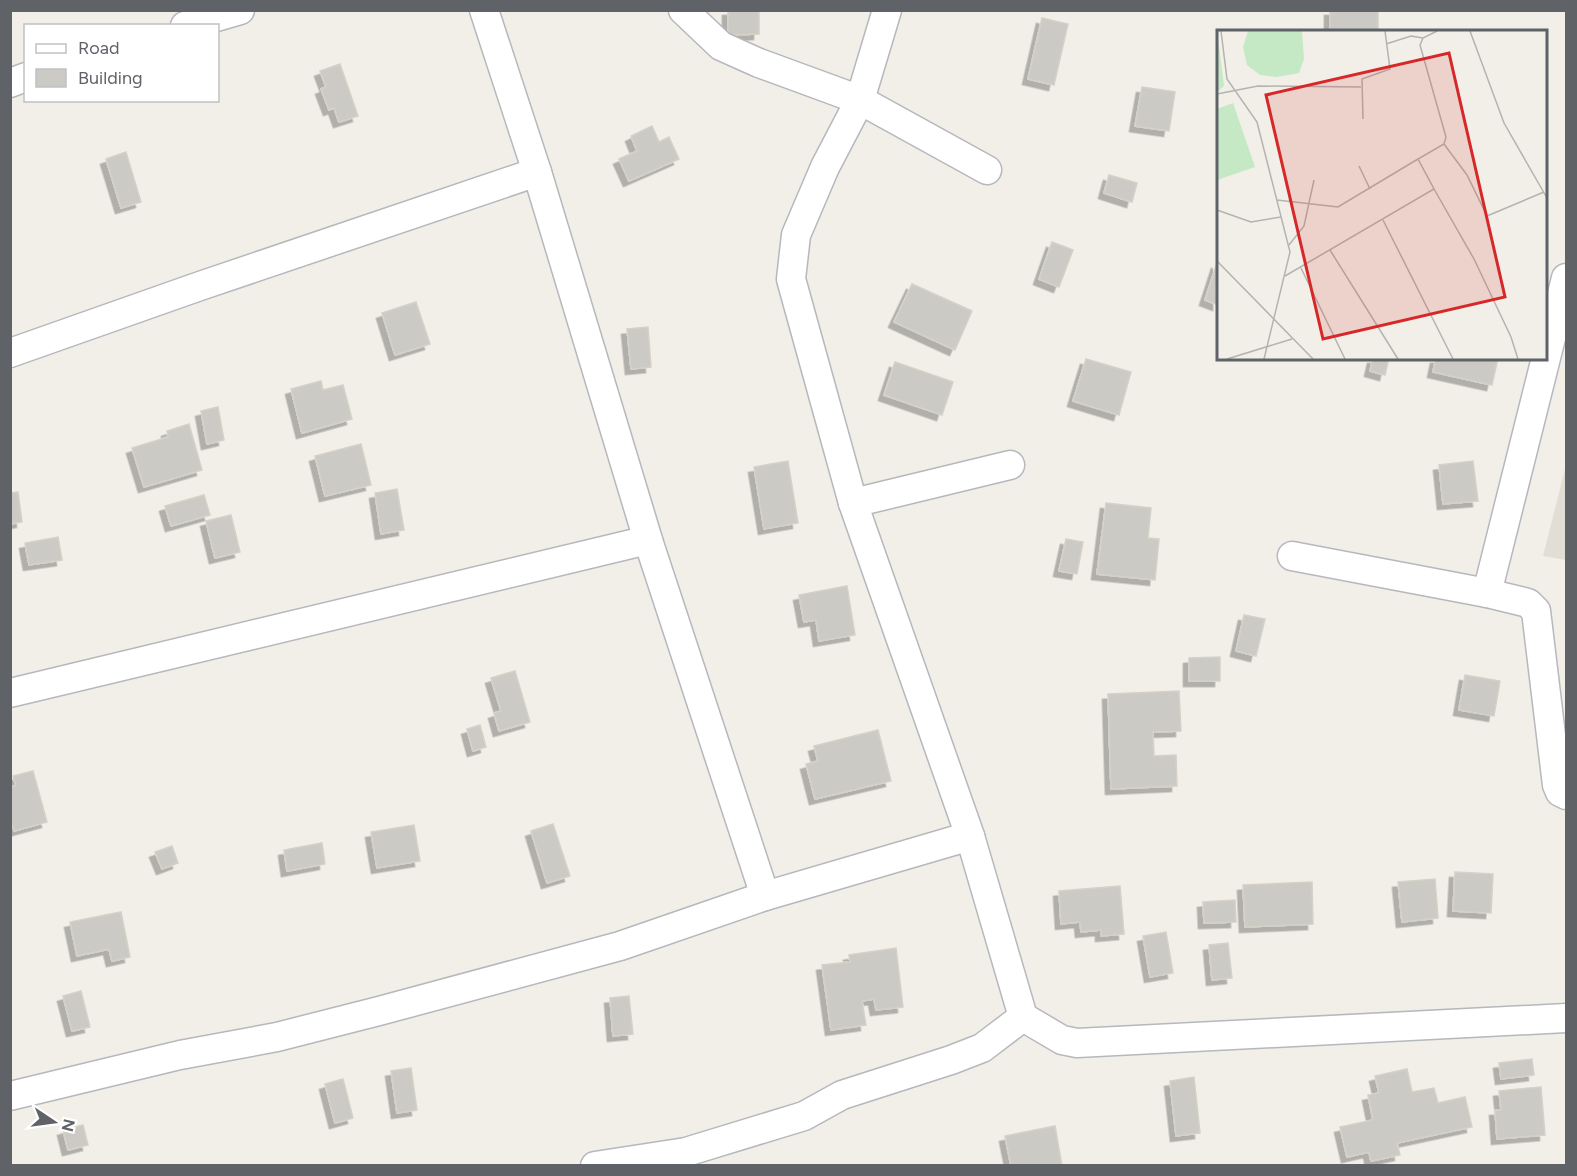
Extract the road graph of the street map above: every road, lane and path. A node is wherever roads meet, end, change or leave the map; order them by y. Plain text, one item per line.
1 (240, 10) edge
2 (484, 10) edge
3 (683, 10) edge
4 (887, 10) edge
5 (192, 24) edge
6 (860, 100) junction
7 (987, 170) dead end
8 (537, 172) junction
9 (1566, 278) edge
10 (10, 353) edge
11 (1547, 354) edge
12 (1545, 360) edge
13 (1010, 465) dead end
14 (853, 503) junction
15 (648, 540) junction
16 (1292, 556) dead end
17 (1487, 593) junction
18 (10, 693) edge
19 (1566, 795) edge
20 (970, 837) junction
21 (765, 896) junction
22 (1023, 1017) junction
23 (1566, 1018) edge
24 (10, 1096) edge
25 (595, 1166) edge

1 - 5 street
2 - 8 street
3 - 6 street
4 - 6 street
6 - 7 street
6 - 14 street
8 - 10 street
8 - 15 street
9 - 11 street
12 - 17 street
13 - 14 street
14 - 20 street
15 - 18 street
15 - 21 street
16 - 17 street
17 - 19 street
20 - 21 street
20 - 22 street
21 - 24 street
22 - 23 street
22 - 25 street

